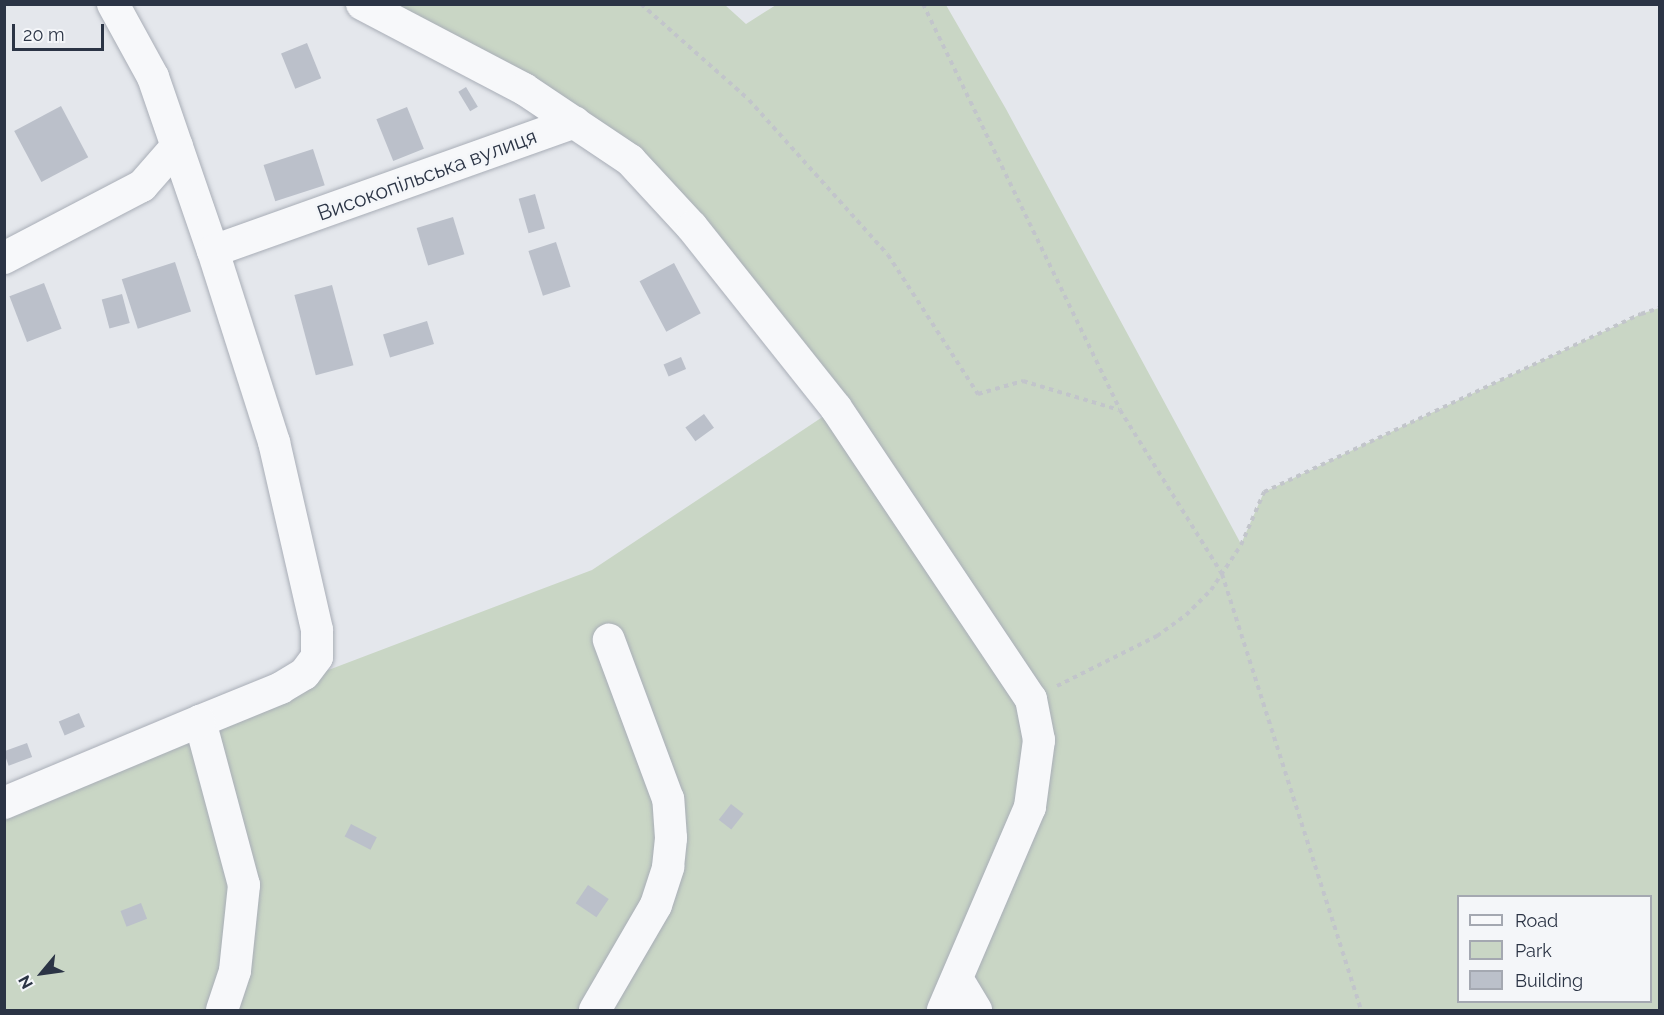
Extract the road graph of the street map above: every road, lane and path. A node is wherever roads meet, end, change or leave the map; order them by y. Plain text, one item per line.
1 (113, 4) edge
2 (362, 4) edge
3 (641, 4) edge
4 (924, 4) edge
5 (575, 122) junction
6 (177, 146) junction
7 (213, 251) junction
8 (4, 258) edge
9 (1659, 308) edge
10 (1120, 410) junction
11 (1222, 574) junction
12 (609, 640) dead end
13 (1032, 699) junction
14 (200, 721) junction
15 (4, 802) edge
16 (958, 980) junction
17 (222, 1011) edge
18 (595, 1011) edge
19 (943, 1011) edge
20 (976, 1011) edge
21 (1361, 1011) edge

1 - 6 street
2 - 5 street
3 - 10 path
4 - 10 path
5 - 7 street, Високопільська вулиця
5 - 13 street
6 - 7 street
6 - 8 street
7 - 14 street
9 - 11 path
10 - 11 path
11 - 13 path
11 - 21 path
12 - 18 street
13 - 16 street
14 - 15 street
14 - 17 street
16 - 19 street
16 - 20 street

